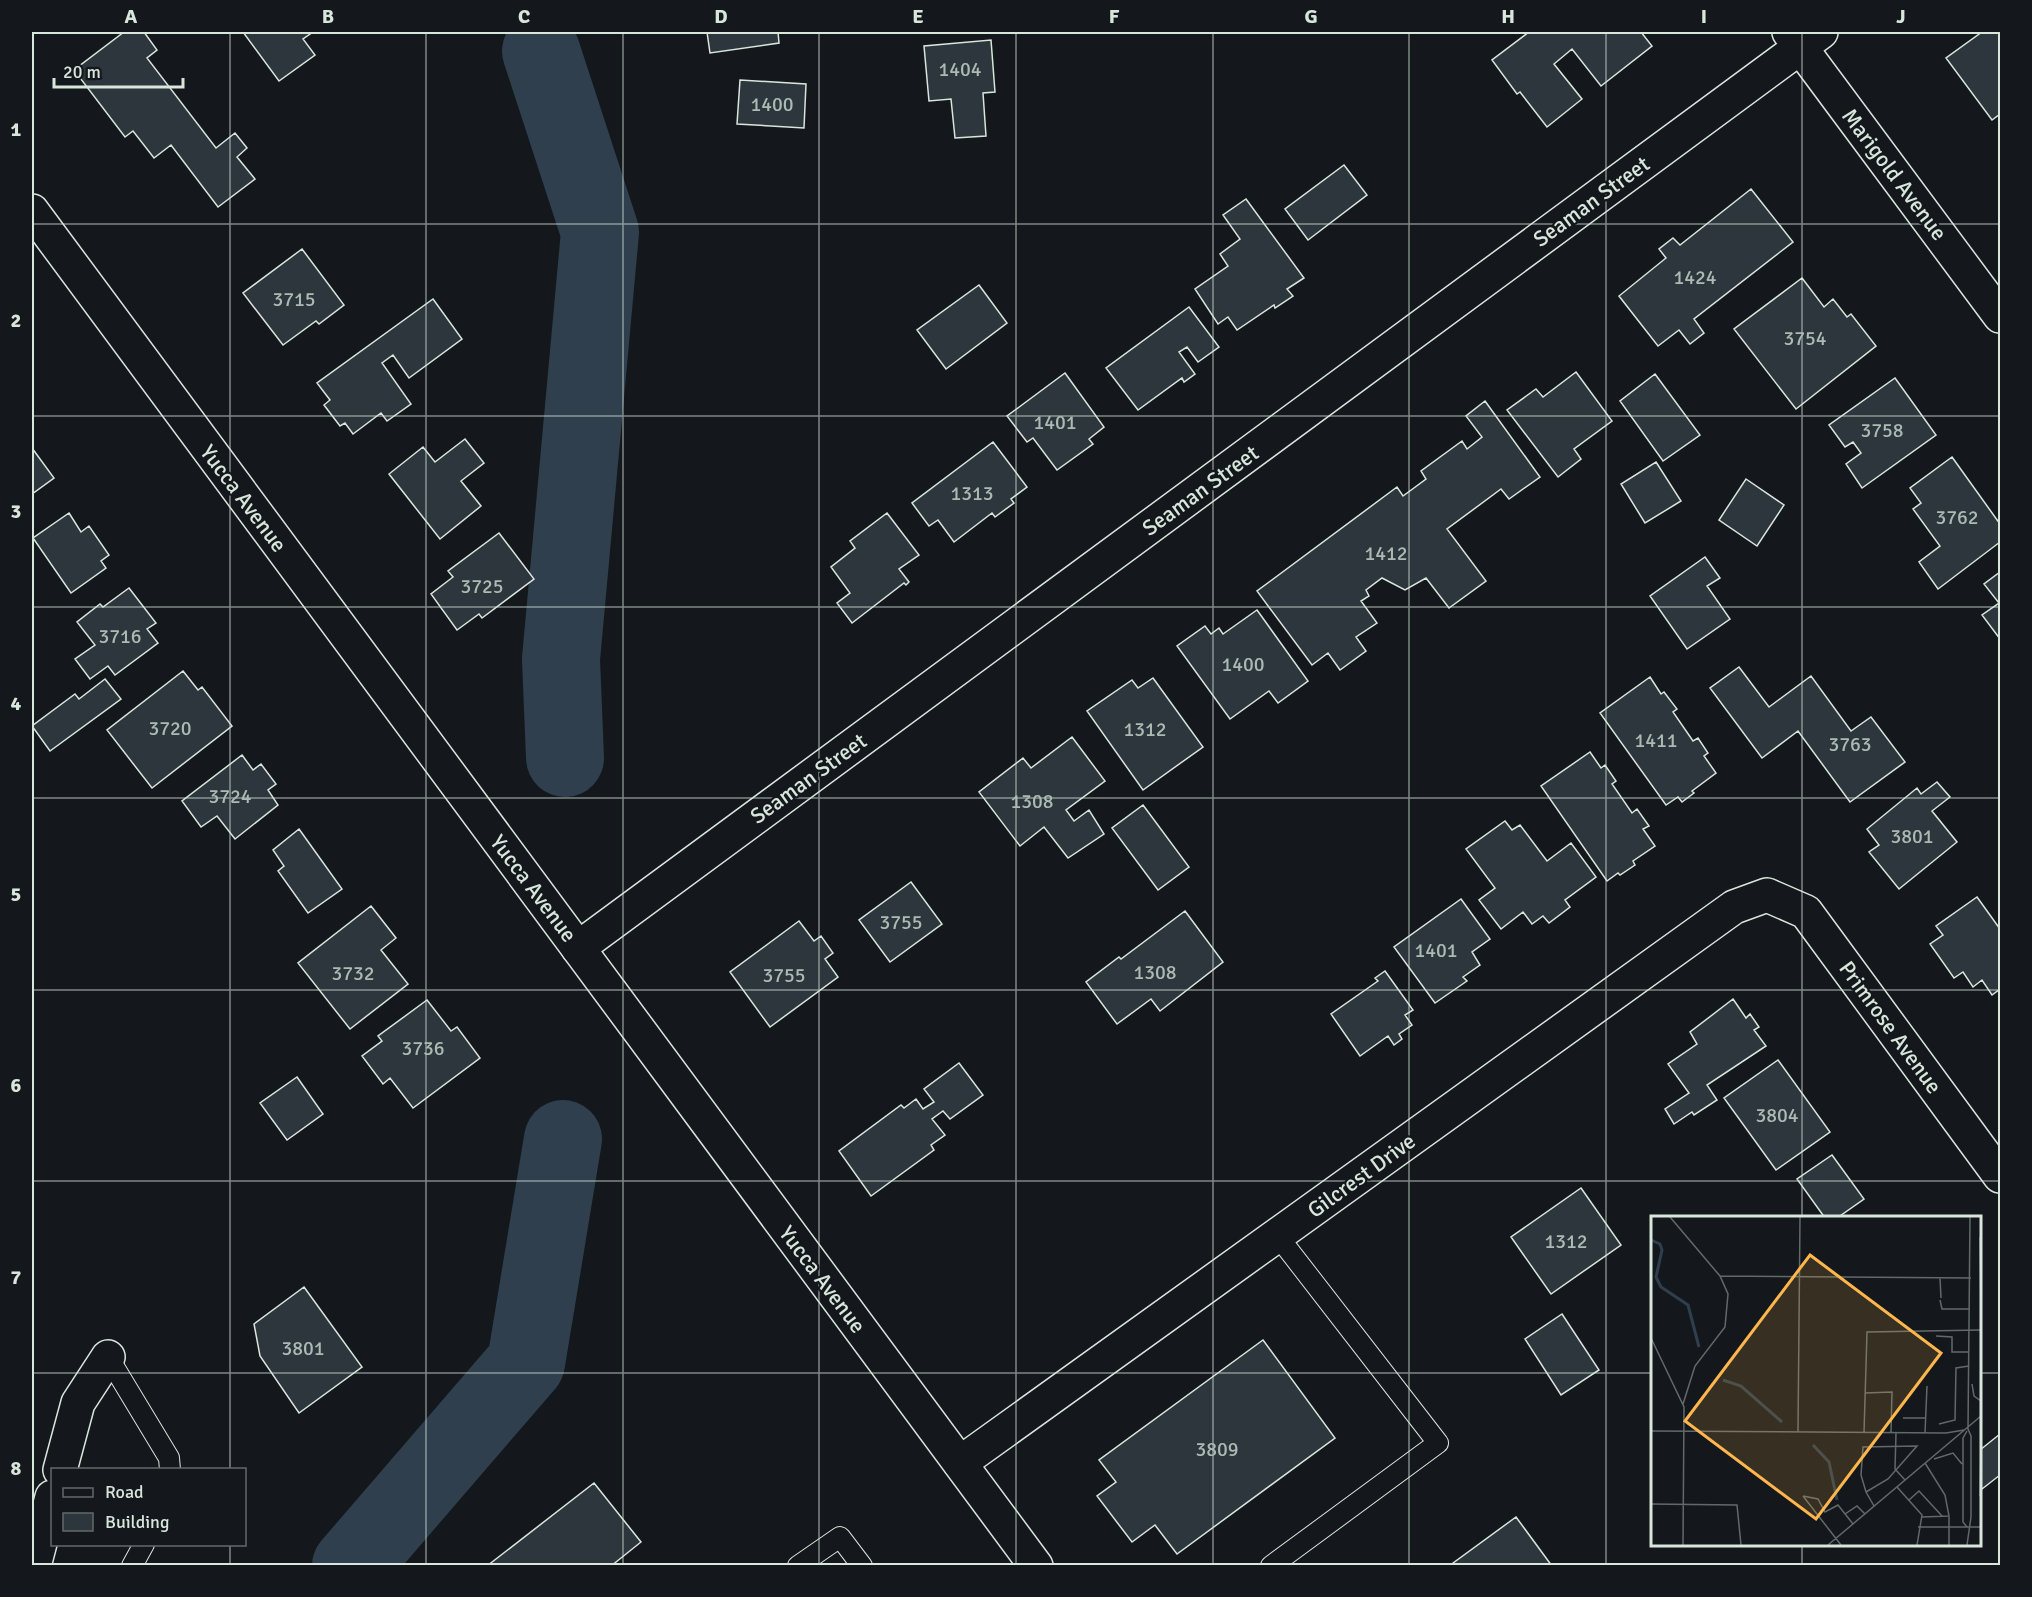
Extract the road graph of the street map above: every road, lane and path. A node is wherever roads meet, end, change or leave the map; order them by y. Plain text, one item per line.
1 (1804, 37) edge
2 (32, 211) edge
3 (2001, 316) edge
4 (1767, 895) joint
5 (578, 948) junction
6 (2001, 1176) edge
7 (1277, 1235) junction
8 (108, 1357) joint
9 (960, 1463) junction
10 (61, 1468) edge
11 (170, 1468) edge
12 (51, 1501) edge
13 (143, 1546) edge
14 (34, 1566) edge
15 (132, 1566) edge
16 (798, 1566) edge
17 (862, 1566) edge
18 (1036, 1566) edge
19 (1271, 1566) edge

1 - 3 street, Marigold Avenue
1 - 5 street, Seaman Street
2 - 5 street, Yucca Avenue
4 - 6 street, Primrose Avenue
4 - 7 street, Gilcrest Drive
5 - 9 street, Yucca Avenue
7 - 9 street, Gilcrest Drive
7 - 19 lane
8 - 10 street
8 - 11 lane
9 - 18 street, Yucca Avenue
12 - 14 street
13 - 15 lane
16 - 17 lane

